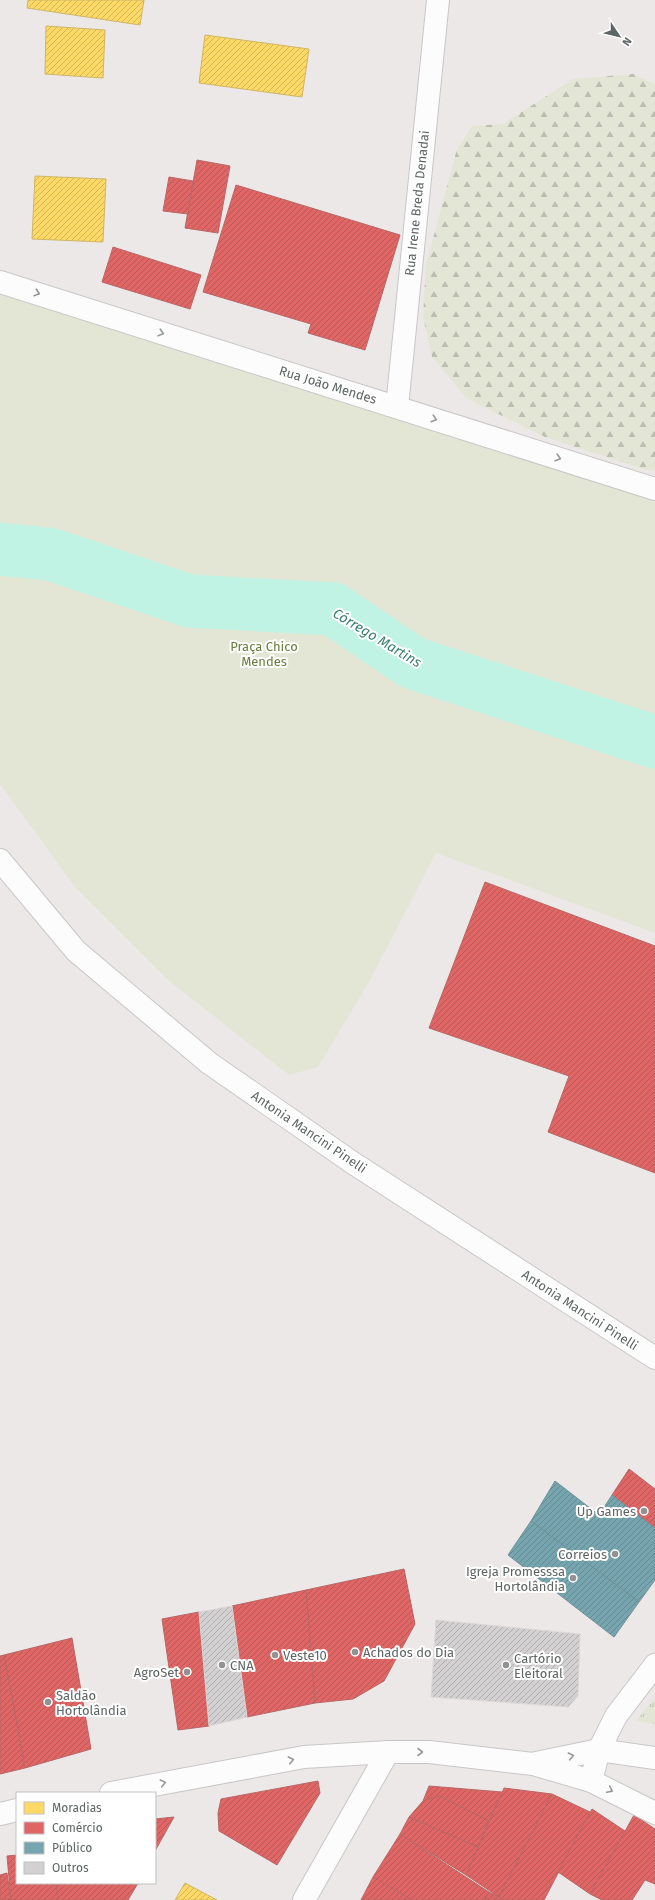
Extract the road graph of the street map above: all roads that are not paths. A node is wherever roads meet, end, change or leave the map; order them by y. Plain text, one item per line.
1 (438, 0) edge
2 (0, 282) edge
3 (397, 407) junction
4 (655, 488) edge
5 (0, 860) edge
6 (655, 1358) edge
7 (655, 1665) edge
8 (599, 1750) junction
9 (388, 1752) junction
10 (655, 1758) edge
11 (533, 1764) junction
12 (591, 1780) junction
13 (116, 1792) edge
14 (16, 1810) edge
15 (655, 1813) edge
16 (0, 1814) edge
17 (304, 1900) edge

1 - 3 street, Rua Irene Breda Denadai
2 -> 3 street, Rua João Mendes
3 -> 4 street, Rua João Mendes
5 - 6 street, Antonia Mancini Pinelli
7 - 8 street
8 - 10 street
11 -> 8 street
8 - 12 street
9 -> 11 street
13 -> 9 street
9 - 17 street
11 - 12 street
12 -> 15 street
14 - 16 street

